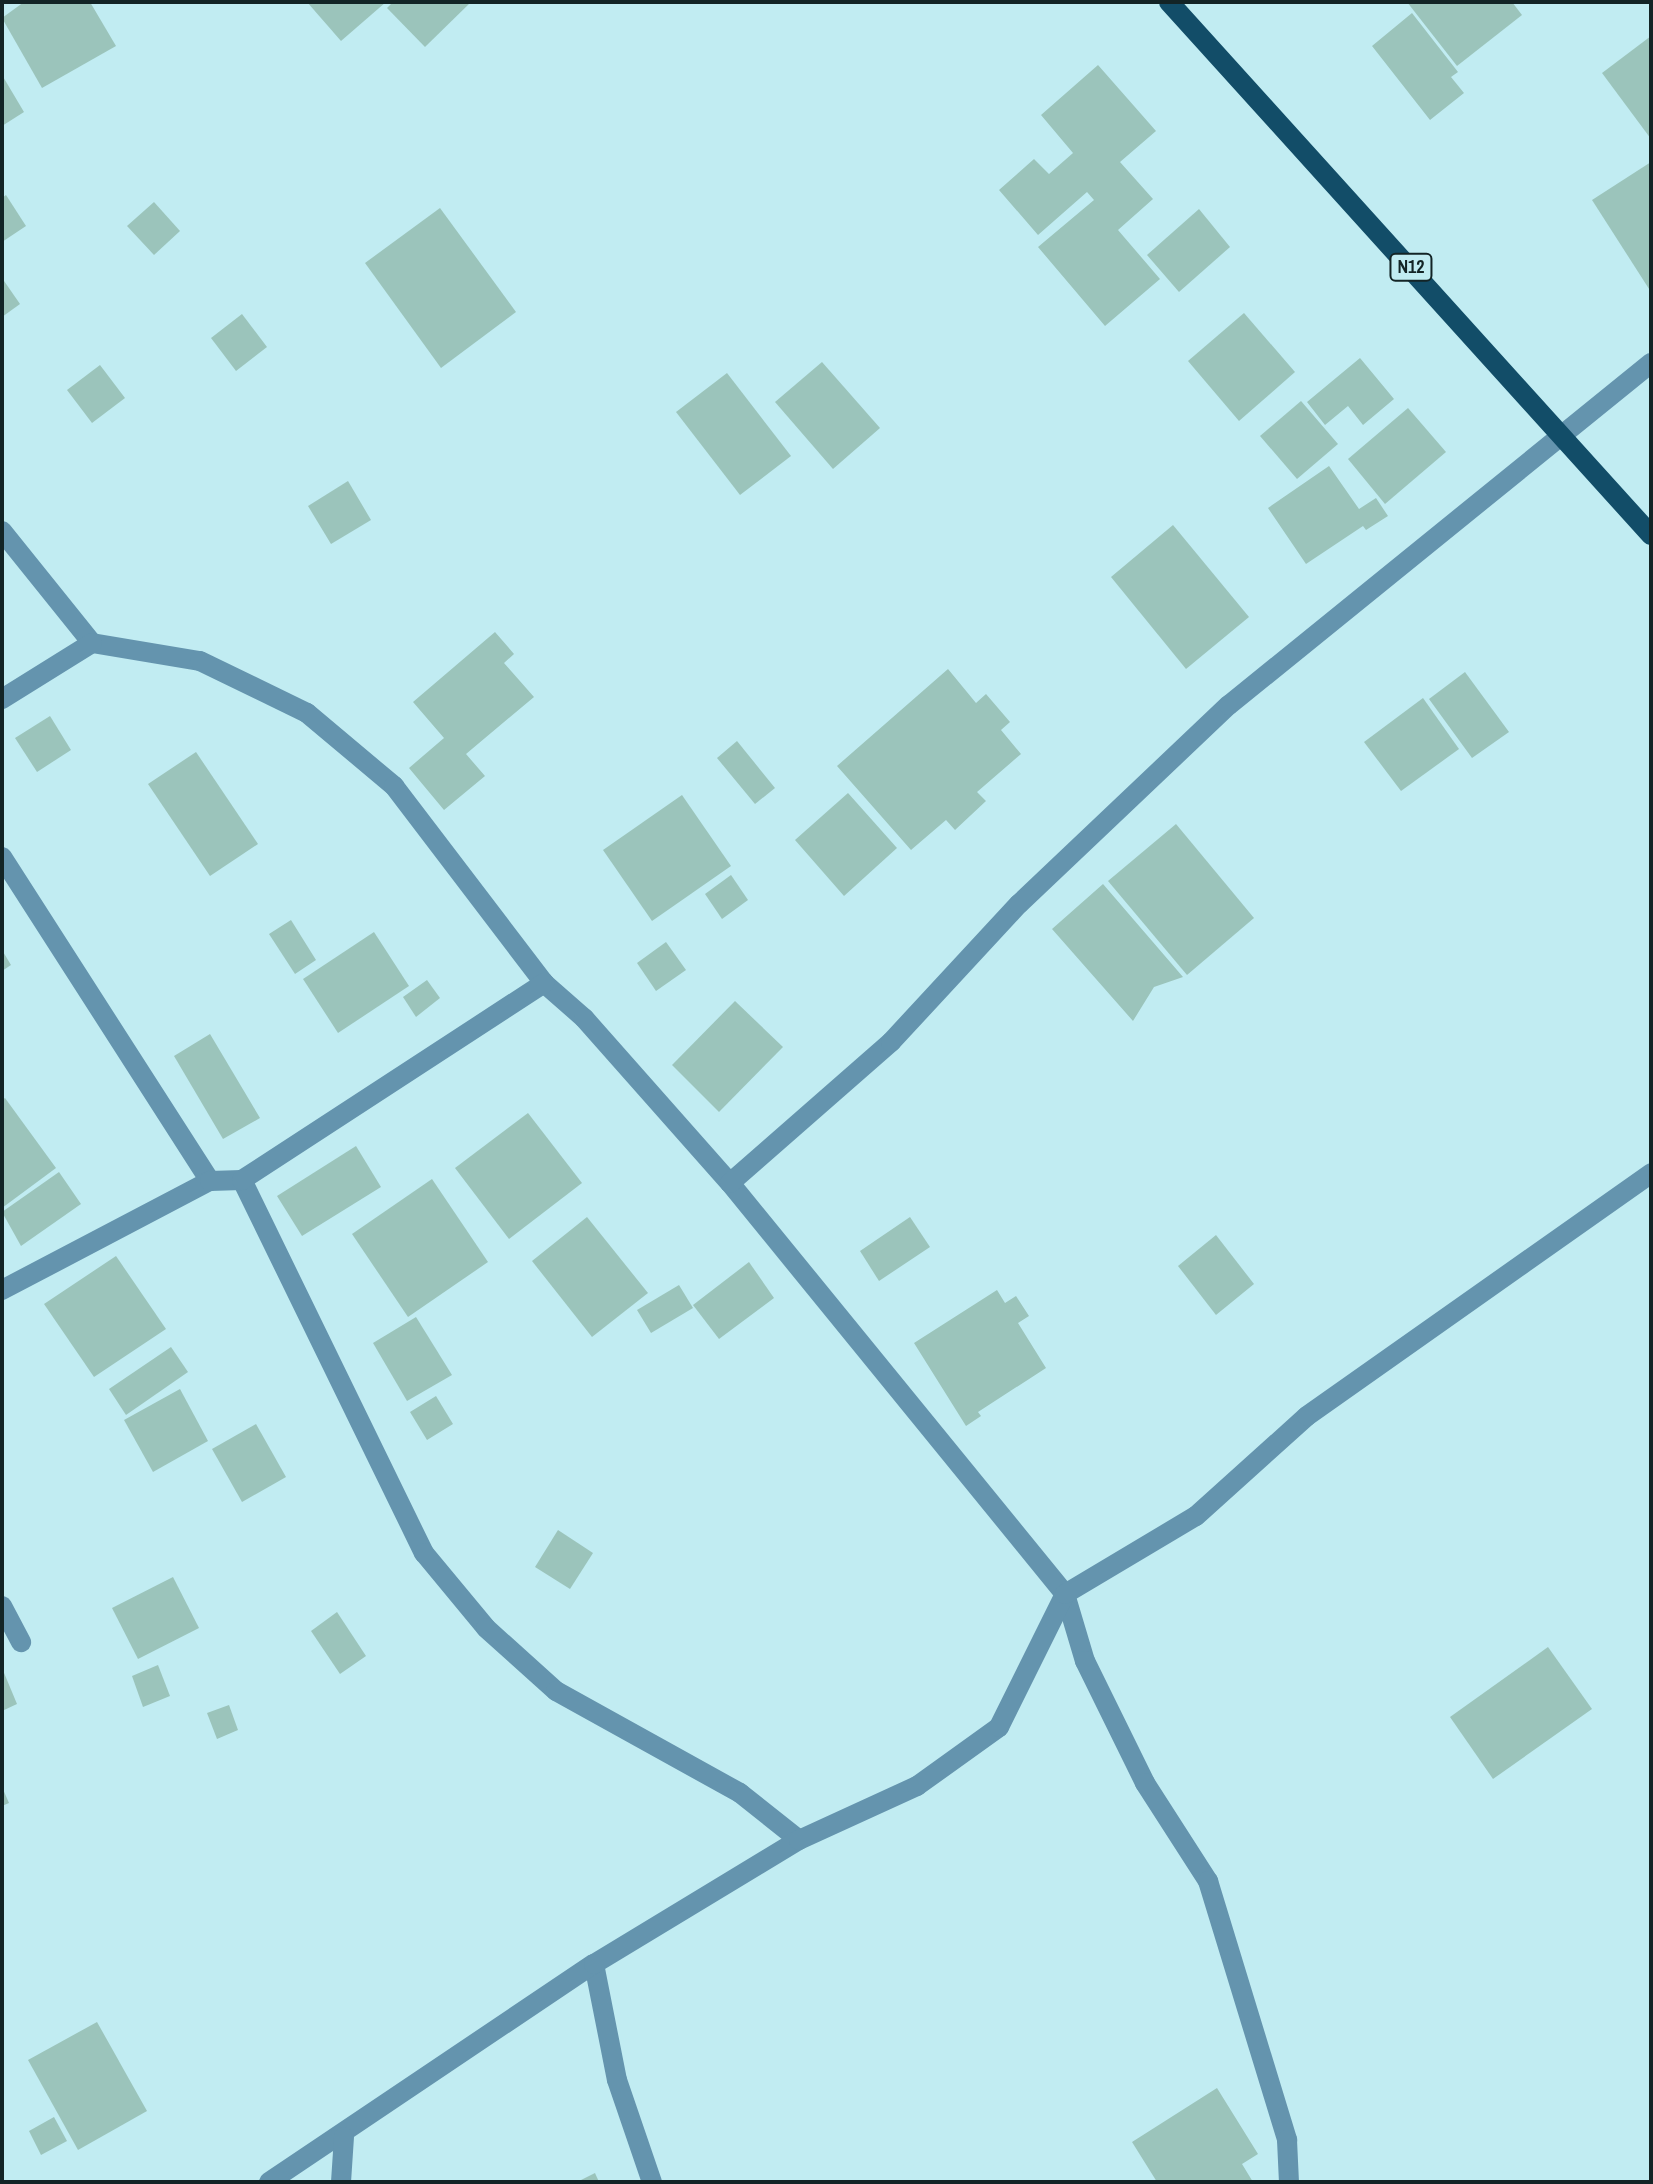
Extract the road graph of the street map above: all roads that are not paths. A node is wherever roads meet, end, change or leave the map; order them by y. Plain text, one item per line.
1 (1169, 2) edge
2 (1651, 363) edge
3 (1557, 435) junction
4 (2, 531) edge
5 (1651, 535) edge
6 (92, 643) junction
7 (2, 699) edge
8 (2, 857) edge
9 (544, 983) junction
10 (1651, 1173) edge
11 (242, 1180) junction
12 (210, 1181) junction
13 (730, 1183) junction
14 (2, 1290) edge
15 (1065, 1594) junction
16 (2, 1606) edge
17 (21, 1642) dead end
18 (799, 1840) junction
19 (594, 1964) junction
20 (344, 2137) junction
21 (269, 2182) edge
22 (341, 2182) edge
23 (652, 2182) edge
24 (1289, 2182) edge

1 - 3 main road, N12
2 - 3 street
3 - 5 main road, N12
3 - 13 street
4 - 6 street
6 - 7 street
6 - 9 street
8 - 12 street
9 - 11 street
9 - 13 street
10 - 15 street
11 - 12 street
11 - 18 street
12 - 14 street
13 - 15 street
15 - 18 street
15 - 24 street
16 - 17 street
18 - 19 street
19 - 20 street
19 - 23 street
20 - 21 street
20 - 22 street

